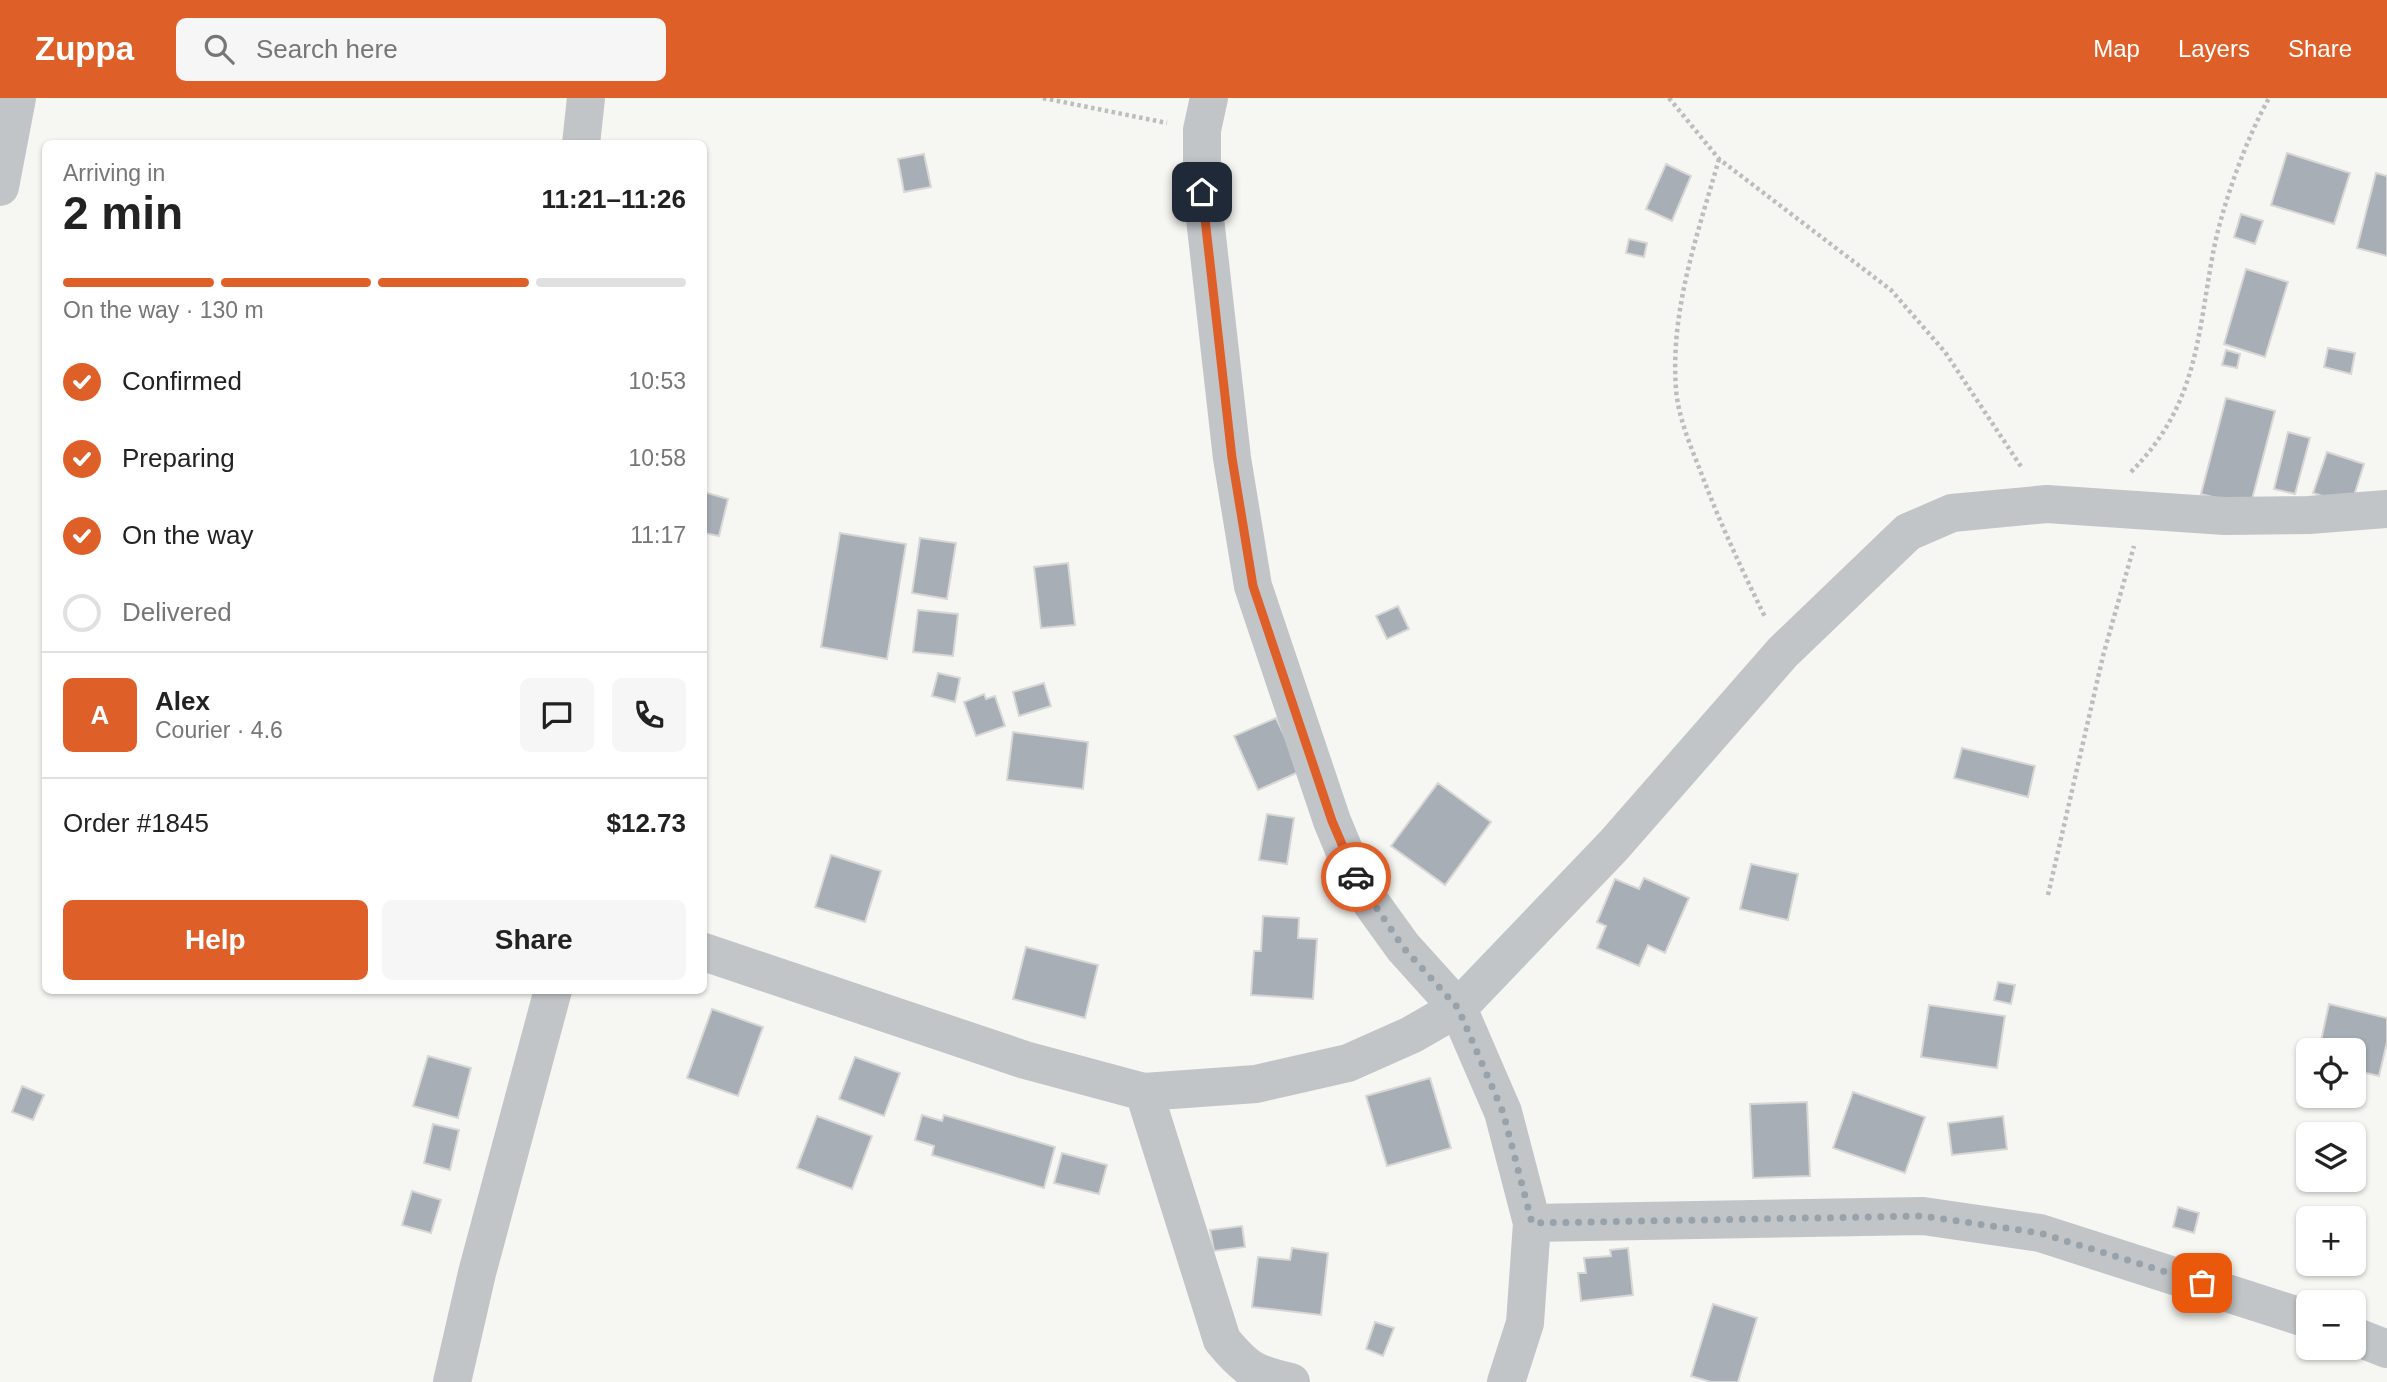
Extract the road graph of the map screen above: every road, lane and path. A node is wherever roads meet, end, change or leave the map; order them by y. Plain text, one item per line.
1 (17, 98) edge
2 (586, 98) edge
3 (1043, 98) edge
4 (1669, 98) edge
5 (2269, 98) edge
6 (1205, 114) edge
7 (581, 140) edge
8 (1719, 159) junction
9 (0, 187) edge
10 (2047, 504) junction
11 (2091, 507) junction
12 (2387, 509) edge
13 (2148, 512) junction
14 (1783, 652) junction
15 (2048, 895) dead end
16 (707, 952) edge
17 (552, 994) edge
18 (1458, 1008) junction
19 (1144, 1091) junction
20 (1532, 1223) junction
21 (2296, 1316) edge
22 (2366, 1341) edge
23 (2387, 1349) edge
24 (452, 1382) edge
25 (1291, 1382) edge
26 (1506, 1382) edge

1 - 9 street
2 - 7 street
3 - 6 path
4 - 8 path
5 - 11 path
6 - 18 street
8 - 10 path
8 - 14 path
10 - 11 street
10 - 14 street
11 - 13 street
12 - 13 street
13 - 15 path
14 - 18 street
16 - 19 street
17 - 24 street
18 - 19 street
18 - 20 street
19 - 25 street
20 - 21 street
20 - 26 street
22 - 23 street

